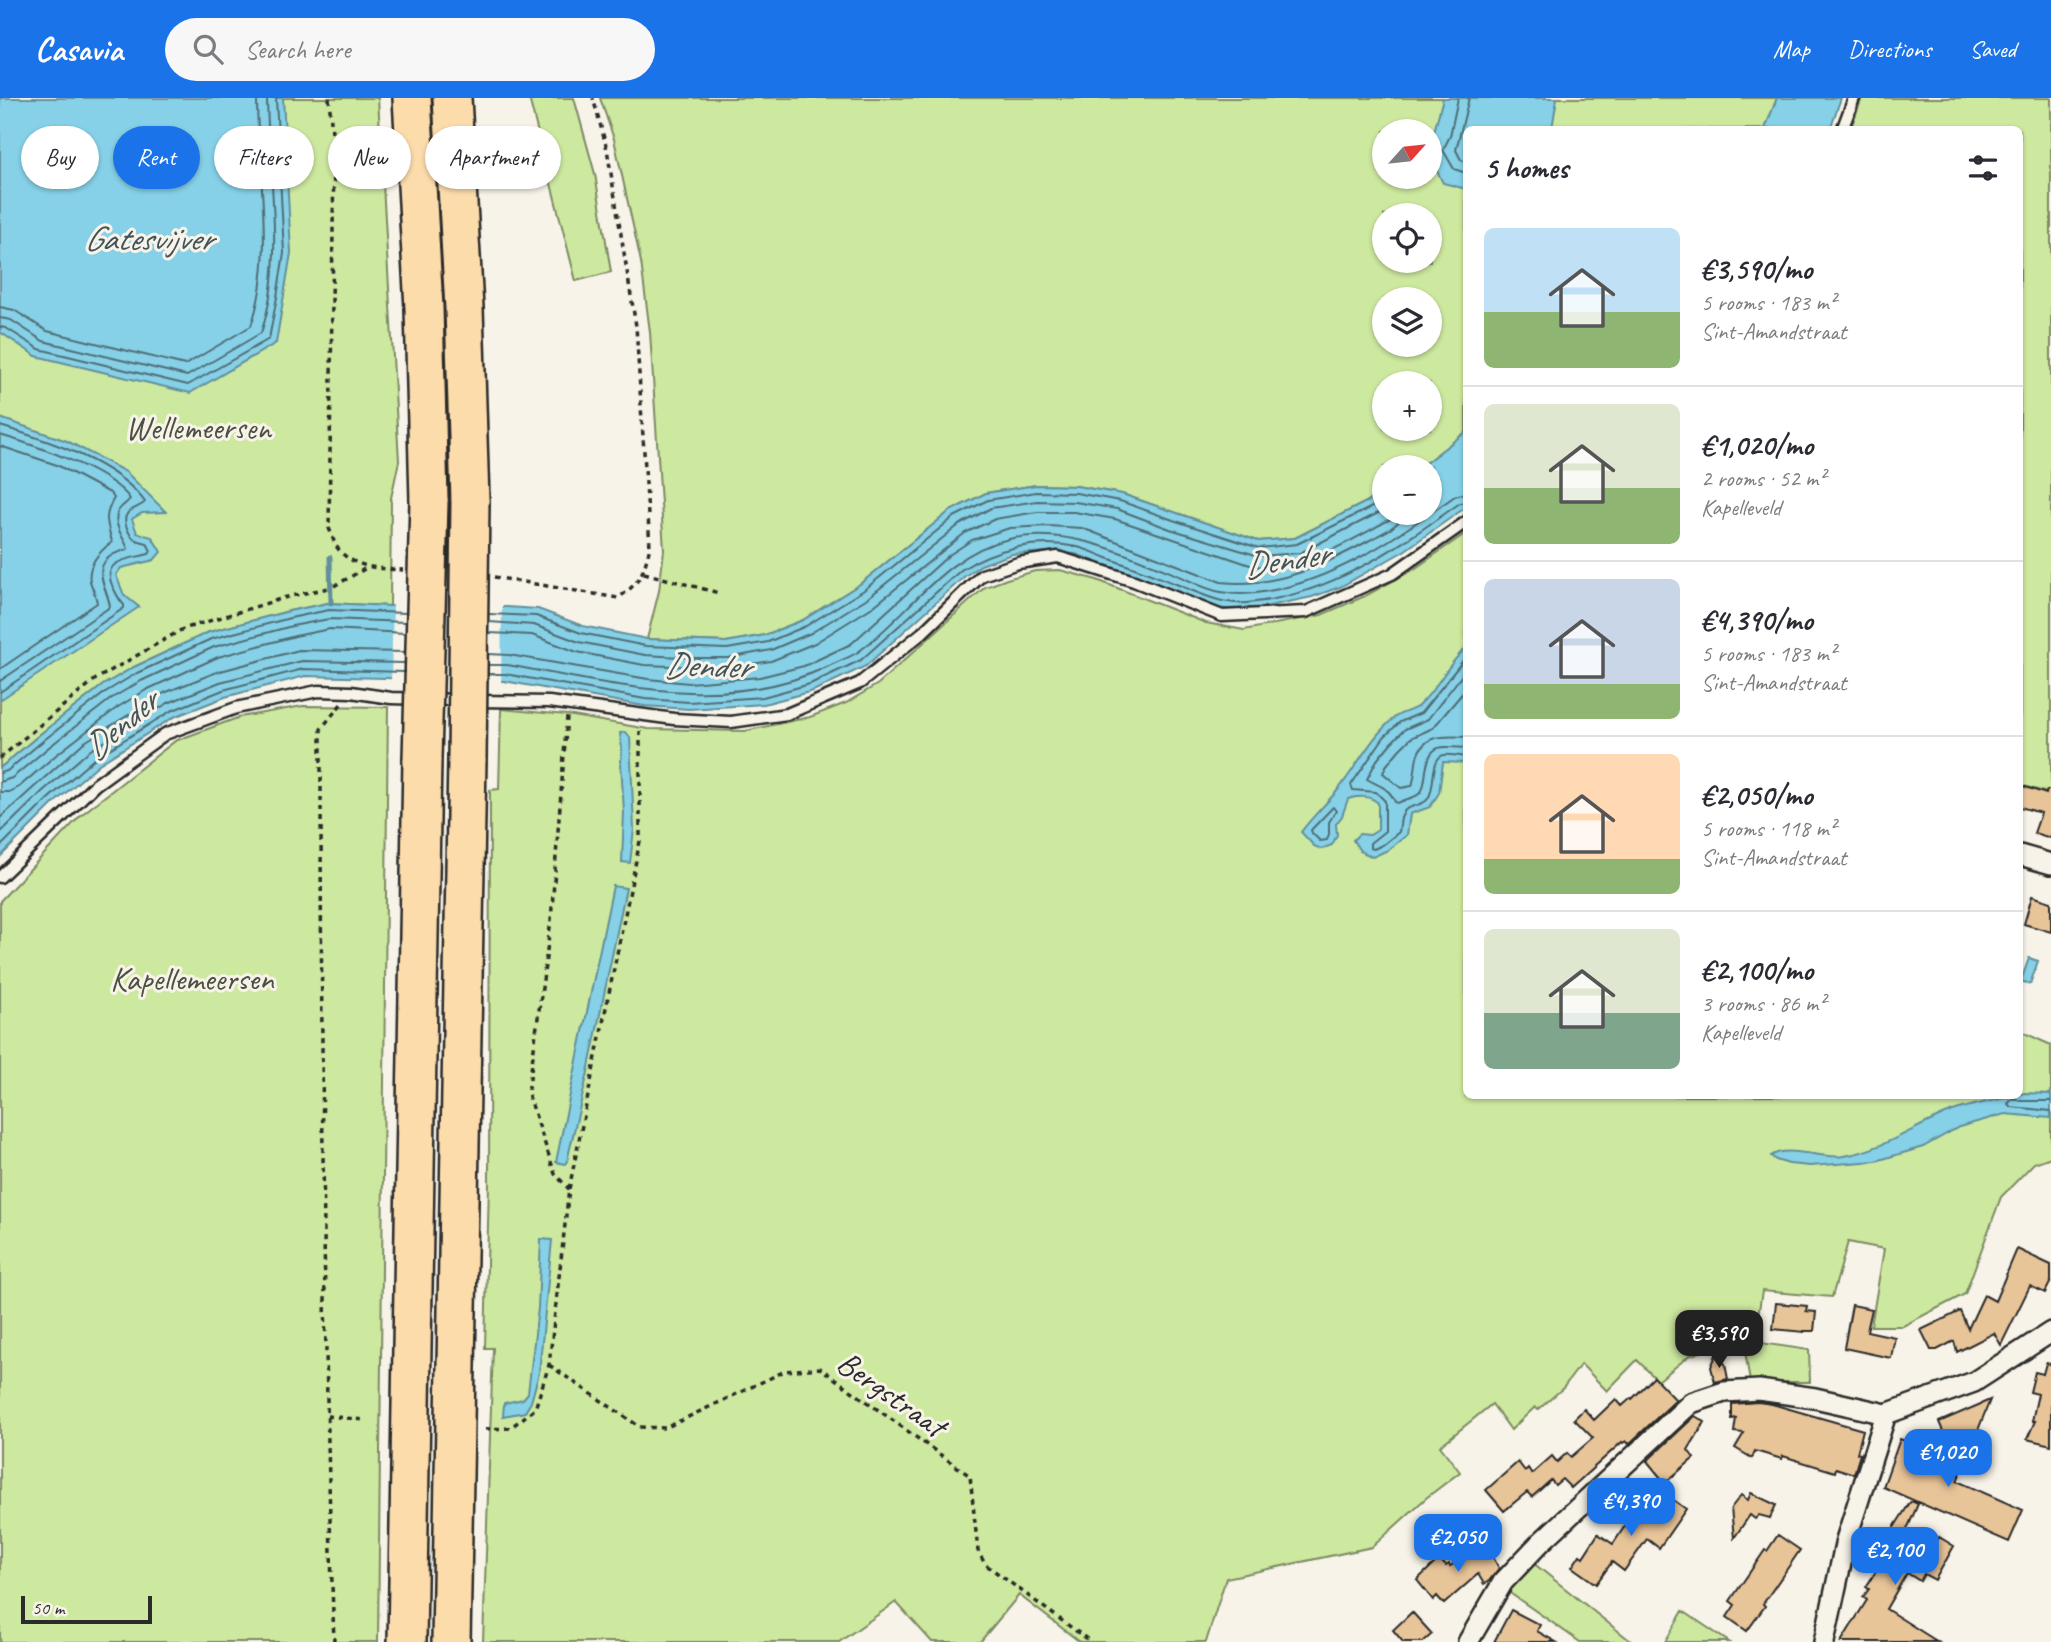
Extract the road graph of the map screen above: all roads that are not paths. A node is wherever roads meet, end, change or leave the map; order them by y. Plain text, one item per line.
1 (412, 98) edge
2 (452, 98) edge
3 (1854, 98) edge
4 (1844, 126) edge
5 (1463, 524) edge
6 (2023, 856) edge
7 (2051, 864) edge
8 (0, 877) edge
9 (2051, 1332) edge
10 (1886, 1414) junction
11 (407, 1642) edge
12 (451, 1642) edge
13 (1468, 1642) edge
14 (1824, 1642) edge

1 - 11 highway, bridge
2 - 12 highway, bridge
3 - 4 lane
5 - 8 lane
6 - 7 street
9 - 10 street
10 - 13 street
10 - 14 street

